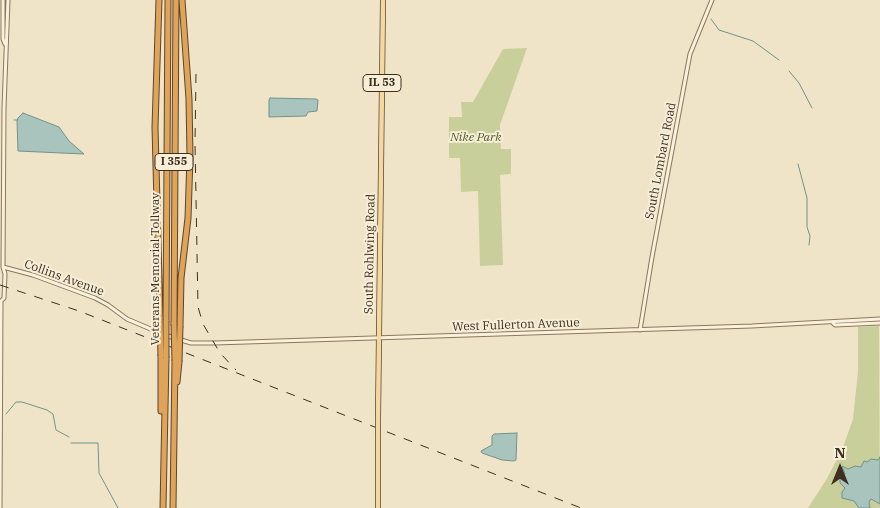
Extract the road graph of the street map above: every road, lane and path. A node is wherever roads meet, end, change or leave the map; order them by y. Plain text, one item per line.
1 (3, 0) edge
2 (8, 0) edge
3 (159, 0) edge
4 (168, 0) edge
5 (176, 0) edge
6 (182, 0) edge
7 (384, 0) edge
8 (712, 0) edge
9 (5, 44) junction
10 (3, 267) junction
11 (0, 272) edge
12 (1, 300) edge
13 (880, 319) edge
14 (163, 320) junction
15 (833, 322) junction
16 (880, 323) edge
17 (177, 325) junction
18 (640, 330) junction
19 (380, 339) junction
20 (199, 344) joint
21 (0, 508) edge
22 (163, 508) edge
23 (173, 508) edge
24 (378, 508) edge

1 - 9 street
2 - 9 street
3 - 14 highway
4 - 14 highway, Veterans Memorial Tollway / I 355
5 - 17 highway, Veterans Memorial Tollway / I 355
6 - 17 highway
7 - 19 main road, South Rohlwing Road / IL 53
8 - 18 street, South Lombard Road
9 - 10 street
10 - 11 street
10 - 12 street
10 - 20 street, Collins Avenue
12 - 21 street
13 - 15 street, West Fullerton Avenue
14 - 22 highway, Veterans Memorial Tollway / I 355, bridge
15 - 16 street, West Fullerton Avenue
15 - 18 street, West Fullerton Avenue
17 - 23 highway, Veterans Memorial Tollway / I 355, bridge
18 - 19 street, West Fullerton Avenue
19 - 20 street, West Fullerton Avenue
19 - 24 main road, South Rohlwing Road / IL 53, bridge

